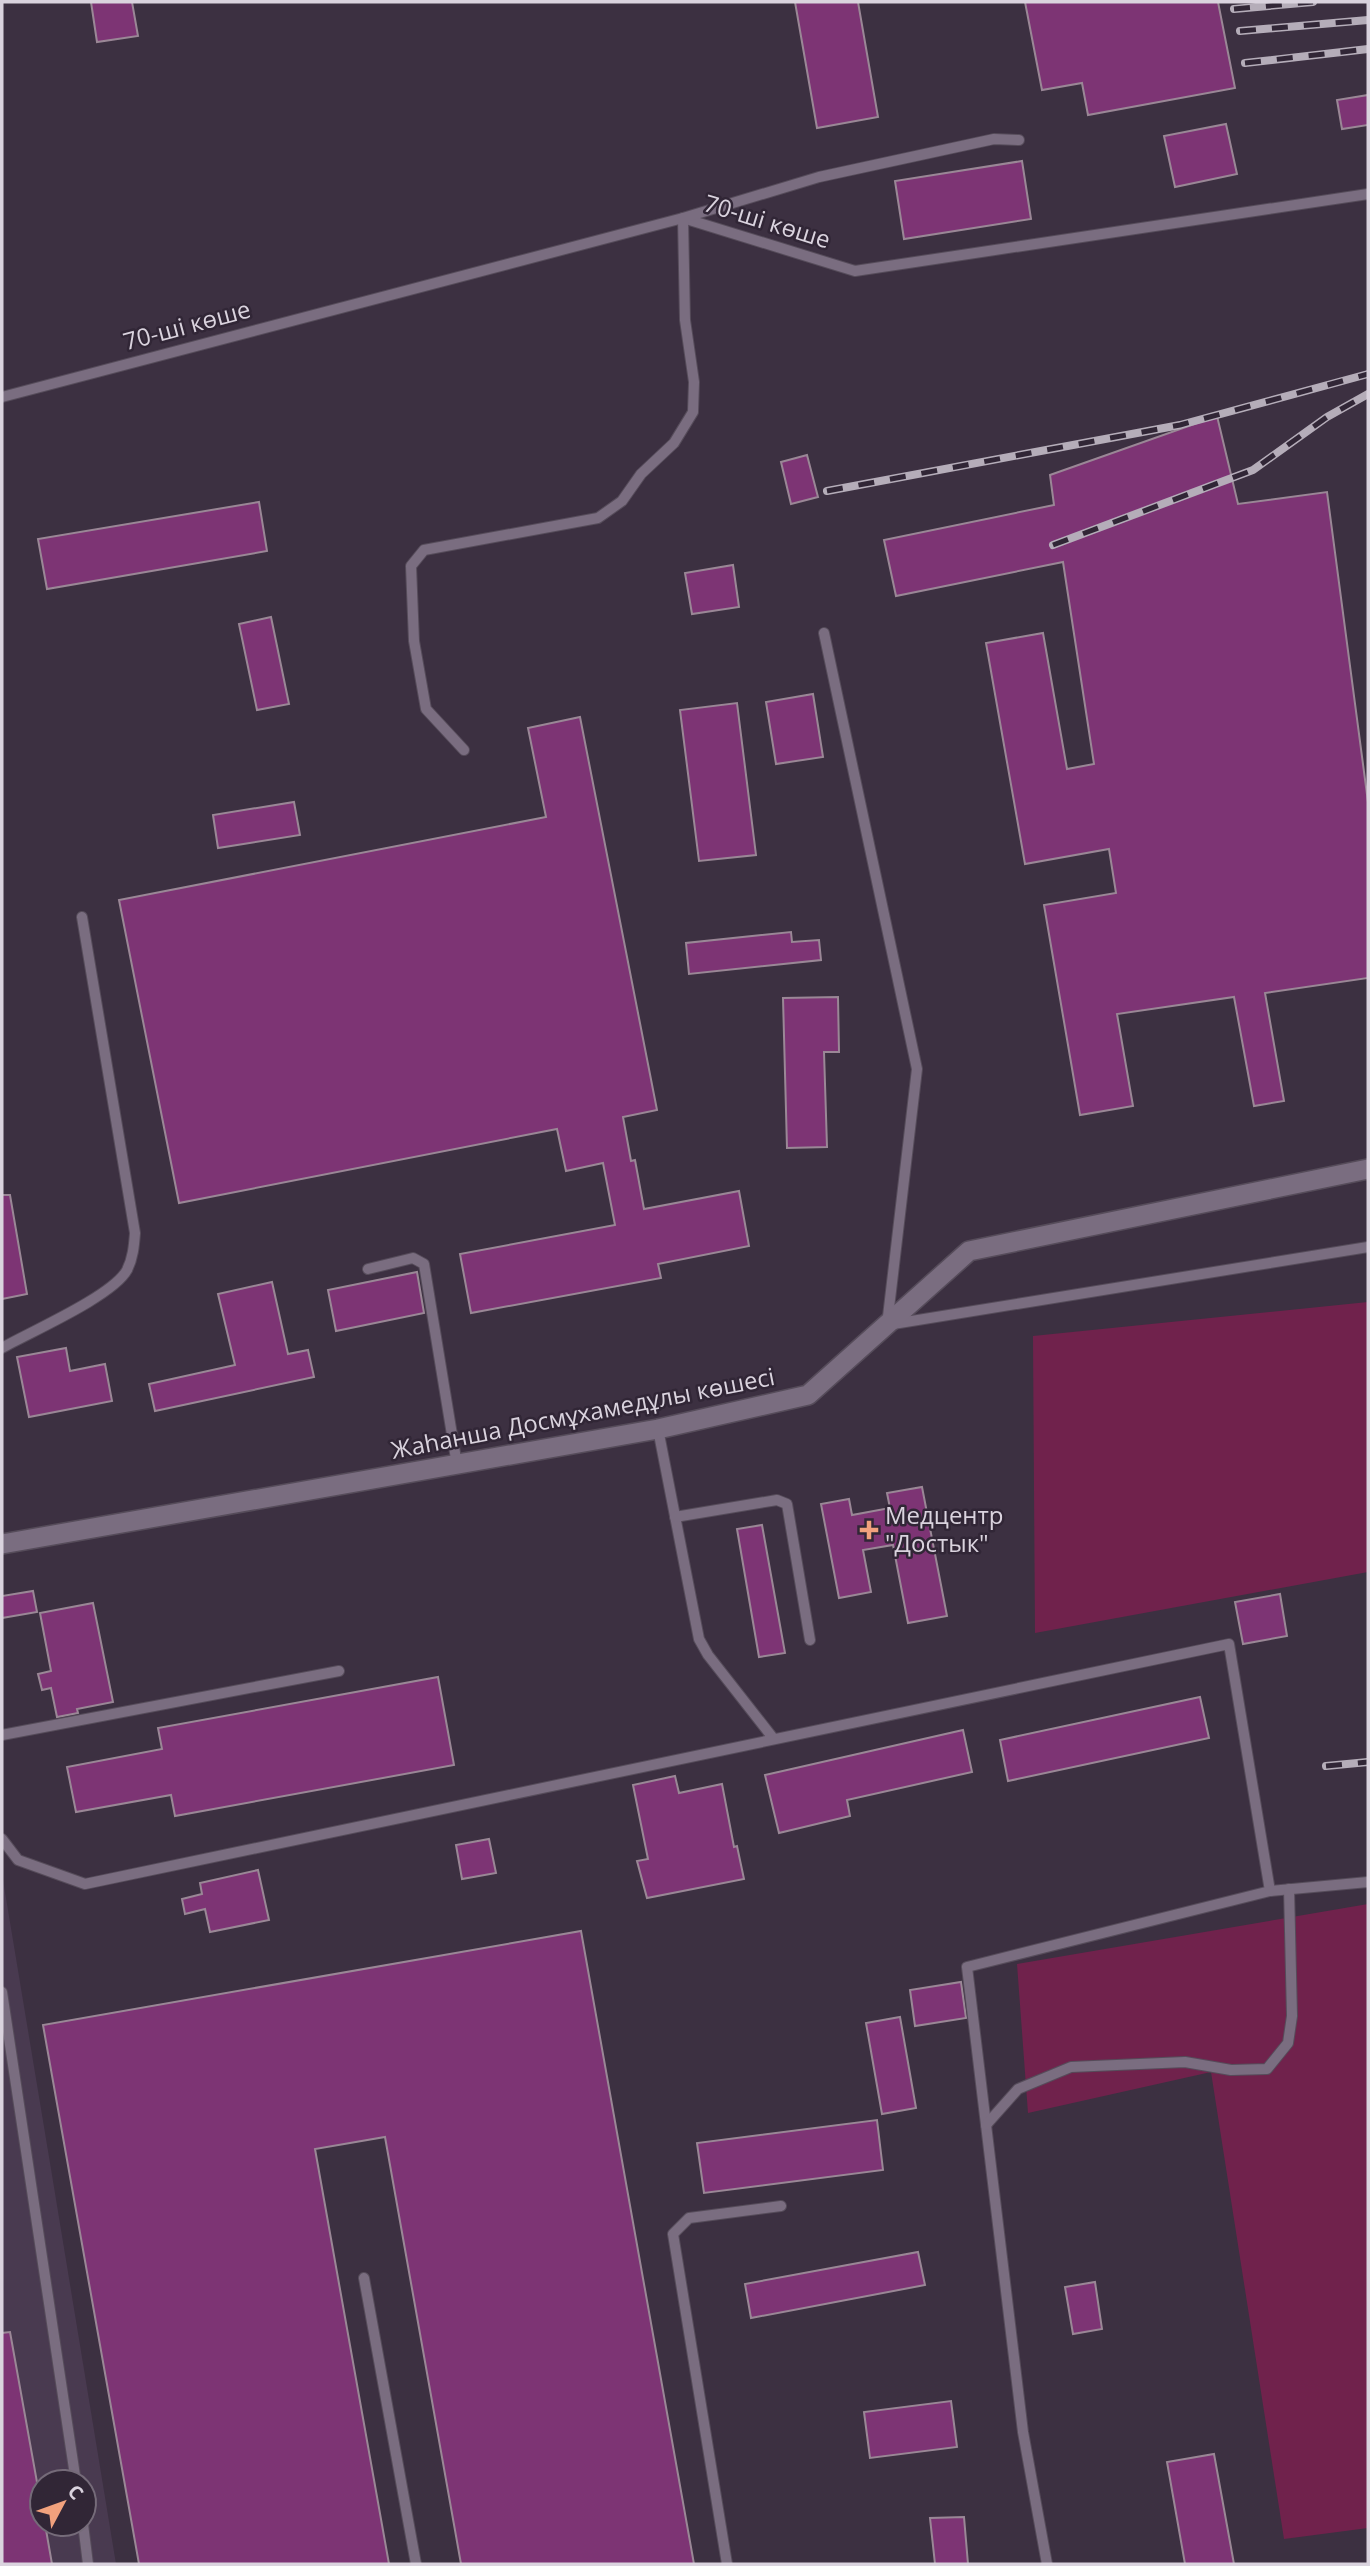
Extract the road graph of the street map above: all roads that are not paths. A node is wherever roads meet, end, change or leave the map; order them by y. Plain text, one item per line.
1 (1020, 140) dead end
2 (1368, 194) edge
3 (683, 218) junction
4 (2, 397) edge
5 (824, 633) dead end
6 (464, 750) dead end
7 (82, 917) dead end
8 (1368, 1170) edge
9 (1368, 1247) edge
10 (368, 1269) dead end
11 (887, 1325) junction
12 (2, 1348) edge
13 (658, 1429) junction
14 (457, 1465) junction
15 (675, 1517) junction
16 (2, 1544) edge
17 (810, 1640) dead end
18 (339, 1671) dead end
19 (2, 1735) edge
20 (773, 1738) junction
21 (2, 1839) edge
22 (1368, 1882) edge
23 (1289, 1889) junction
24 (1270, 1891) junction
25 (2, 1992) edge
26 (986, 2125) junction
27 (780, 2206) dead end
28 (364, 2278) dead end
29 (74, 2468) edge
30 (85, 2538) edge
31 (88, 2564) edge
32 (416, 2564) edge
33 (727, 2564) edge
34 (1047, 2564) edge

1 - 3 lane
2 - 3 lane, 70-ші көше
3 - 4 lane, 70-ші көше
3 - 6 lane
5 - 11 lane
7 - 12 lane
8 - 11 street, Жаһанша Досмұхамедұлы көшесі
9 - 11 lane
10 - 14 lane
11 - 13 street, Жаһанша Досмұхамедұлы көшесі
13 - 14 street, Жаһанша Досмұхамедұлы көшесі
13 - 15 lane
14 - 16 street, Жаһанша Досмұхамедұлы көшесі
15 - 17 lane
15 - 20 lane
18 - 19 lane
20 - 21 lane
20 - 24 lane
22 - 23 lane
23 - 24 lane
23 - 26 lane
24 - 26 lane
25 - 29 lane
26 - 34 lane
27 - 33 lane
28 - 32 lane
30 - 31 lane

